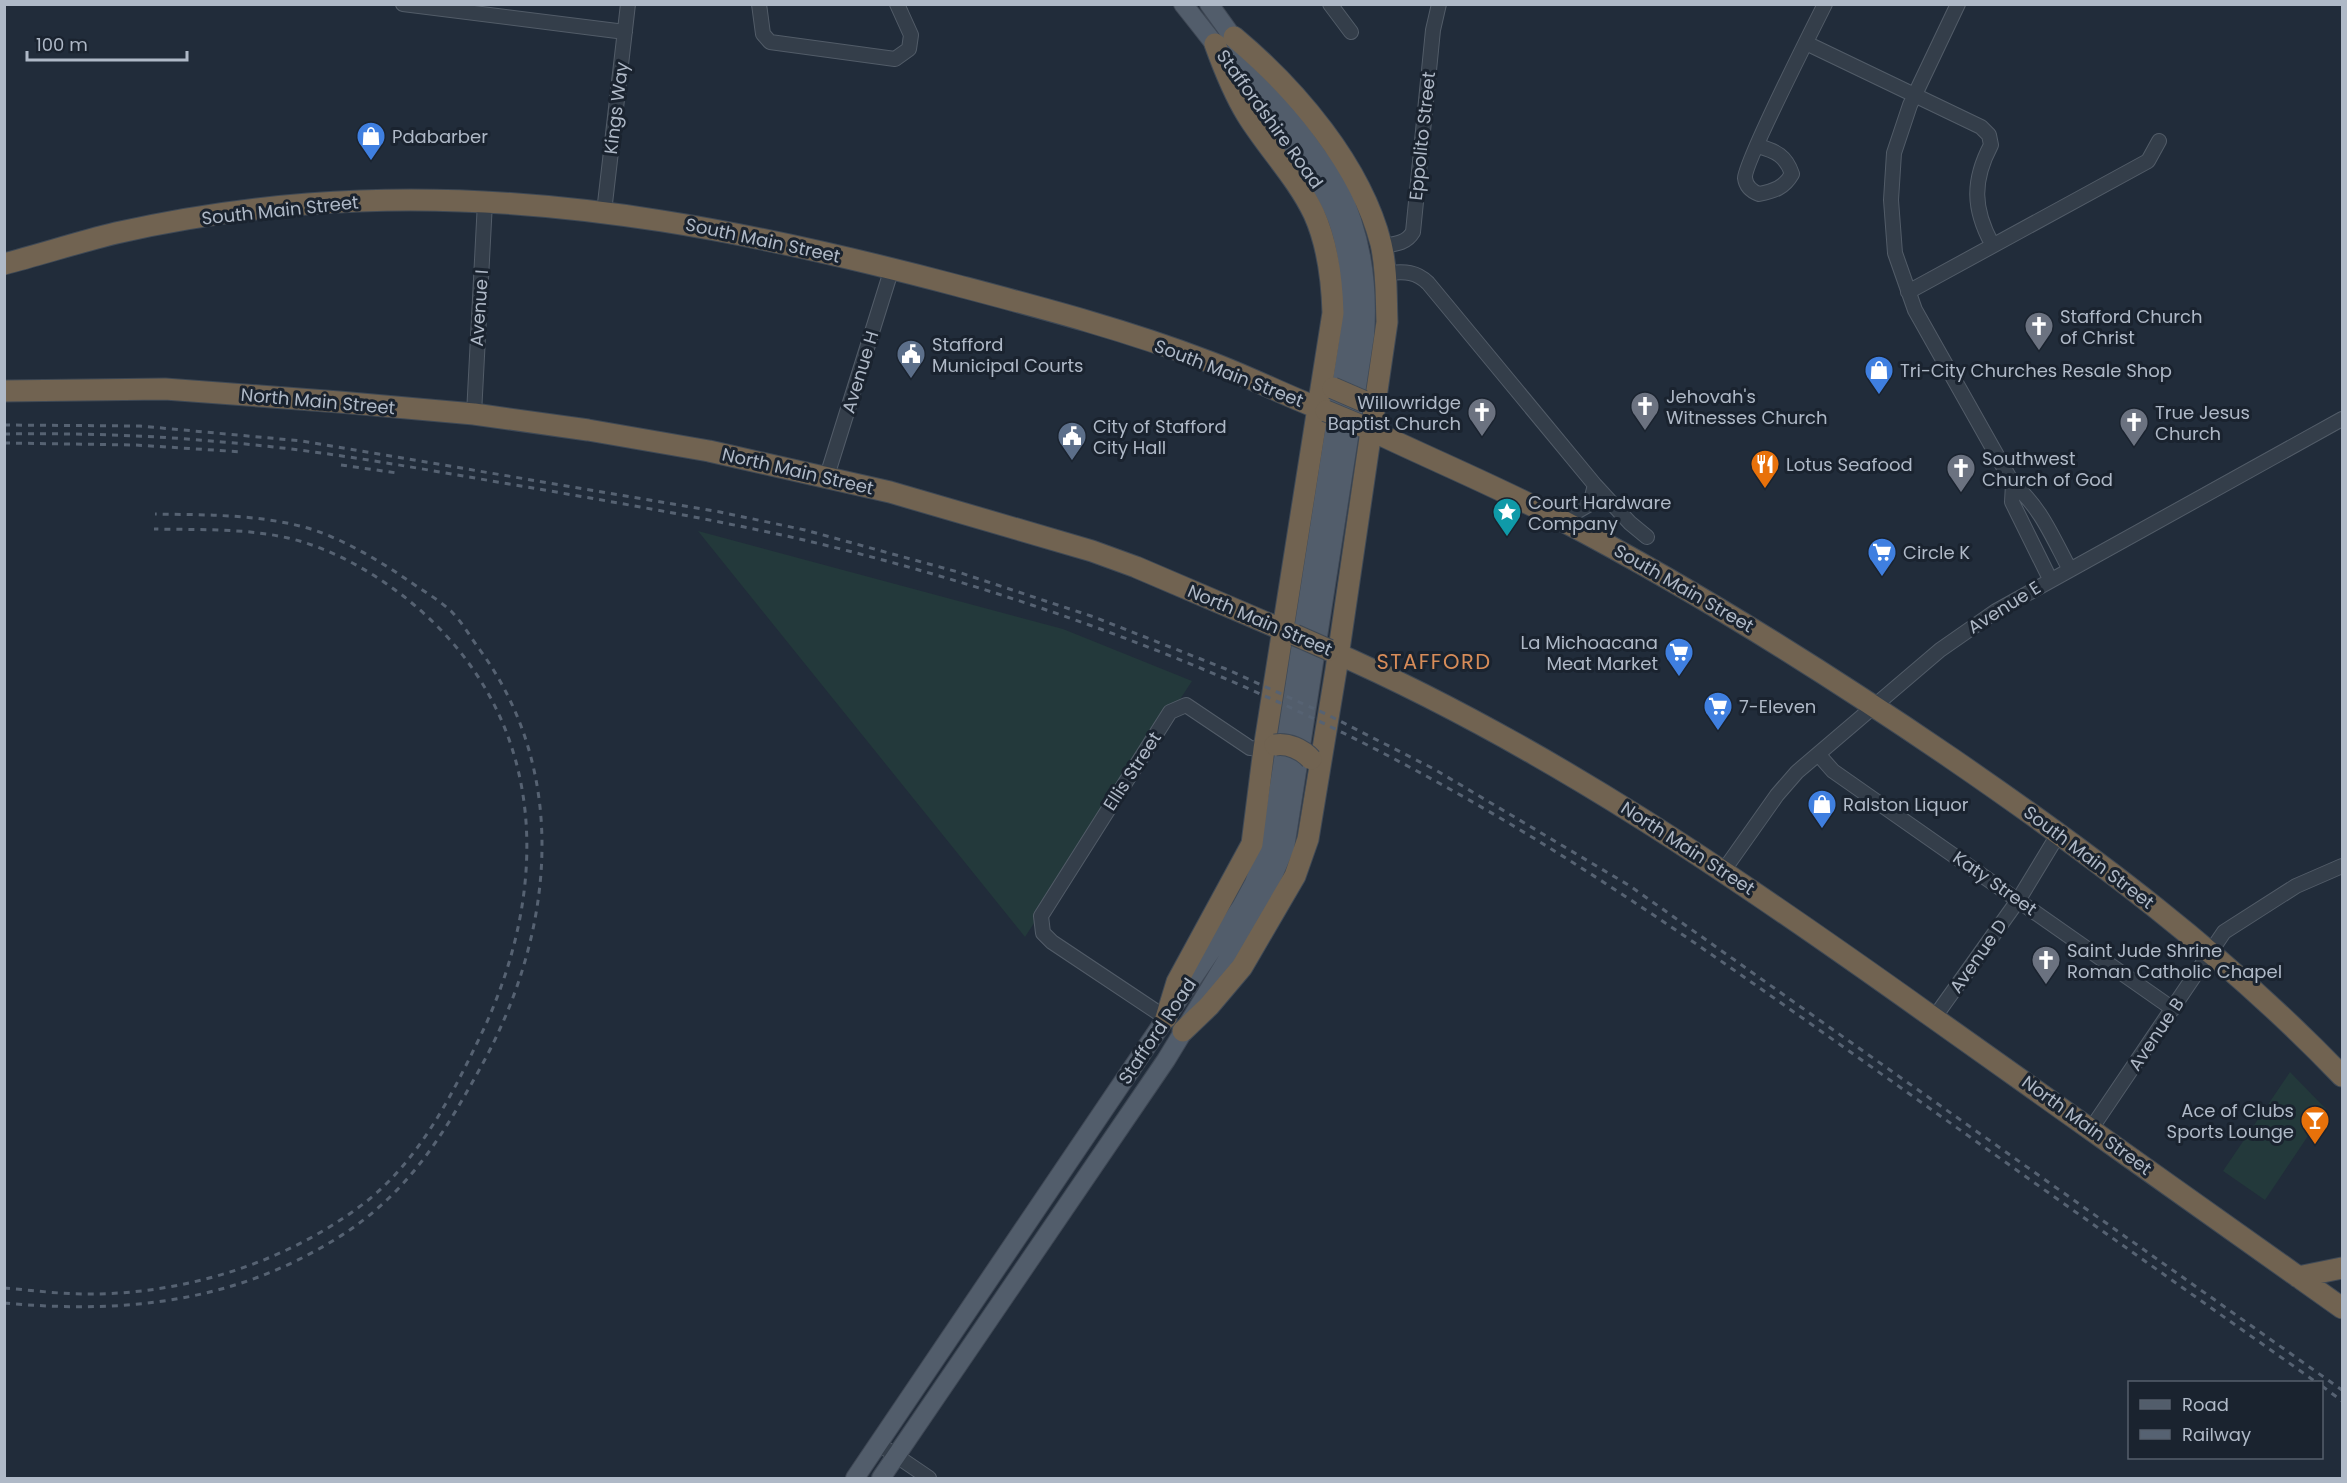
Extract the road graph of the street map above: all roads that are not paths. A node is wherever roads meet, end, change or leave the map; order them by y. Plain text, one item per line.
1 (403, 4) edge
2 (628, 4) edge
3 (759, 4) edge
4 (897, 4) edge
5 (1183, 4) edge
6 (1209, 4) edge
7 (1330, 4) edge
8 (1439, 4) edge
9 (1824, 4) edge
10 (1958, 4) edge
11 (625, 32) junction
12 (1351, 32) dead end
13 (1225, 40) junction
14 (1806, 43) junction
15 (1914, 96) junction
16 (2159, 141) dead end
17 (1758, 146) dead end
18 (485, 202) junction
19 (604, 212) junction
20 (1992, 244) junction
21 (1381, 246) junction
22 (4, 264) edge
23 (892, 268) junction
24 (1386, 273) junction
25 (1908, 291) junction
26 (1329, 380) junction
27 (4, 391) edge
28 (1370, 398) junction
29 (1321, 410) junction
30 (474, 414) junction
31 (2343, 419) edge
32 (1367, 428) junction
33 (827, 476) junction
34 (2013, 484) junction
35 (1595, 485) junction
36 (1562, 520) junction
37 (1327, 529) junction
38 (1647, 537) dead end
39 (2069, 568) junction
40 (2050, 579) junction
41 (1289, 632) junction
42 (1334, 652) junction
43 (1875, 706) junction
44 (1270, 747) junction
45 (1818, 754) junction
46 (1315, 764) junction
47 (2060, 833) junction
48 (2343, 866) edge
49 (1724, 870) junction
50 (2019, 899) junction
51 (2211, 951) junction
52 (2173, 1009) junction
53 (1166, 1018) junction
54 (1934, 1018) junction
55 (1183, 1031) junction
56 (2343, 1076) edge
57 (2091, 1129) junction
58 (2343, 1268) edge
59 (2298, 1277) junction
60 (2343, 1308) edge
61 (879, 1444) junction
62 (896, 1456) junction
63 (855, 1479) edge
64 (881, 1479) edge
65 (929, 1479) edge

1 - 11 street
2 - 11 street, Kings Way
3 - 4 street
5 - 13 main road, Staffordshire Road
6 - 13 main road, Staffordshire Road
7 - 12 street
8 - 21 street, Eppolito Street
9 - 14 street
10 - 15 street
11 - 19 street, Kings Way
13 - 21 highway
13 - 26 highway
13 - 37 main road, Staffordshire Road
14 - 15 street
14 - 17 street
15 - 20 street
15 - 25 street
16 - 20 street
18 - 19 highway, South Main Street
18 - 22 highway, South Main Street
18 - 30 street, Avenue I
19 - 23 highway, South Main Street
20 - 25 street
21 - 24 highway
23 - 29 highway, South Main Street
23 - 33 street, Avenue H
24 - 28 highway
24 - 35 street
25 - 34 street
26 - 28 highway, bridge
26 - 29 highway
27 - 30 highway, North Main Street
28 - 32 highway
29 - 32 highway, South Main Street, bridge
29 - 41 highway
30 - 33 highway, North Main Street
31 - 39 street, Avenue E
32 - 36 highway, South Main Street
32 - 42 highway
33 - 41 highway, North Main Street
34 - 39 street
34 - 40 street
35 - 36 street
35 - 38 street
36 - 43 highway, South Main Street
37 - 53 main road, Stafford Road
37 - 55 main road, Stafford Road
39 - 40 street, Avenue E
40 - 43 street, Avenue E
41 - 42 highway, North Main Street, bridge
41 - 44 highway
42 - 46 highway
42 - 49 highway, North Main Street
43 - 45 street, Avenue E
43 - 47 highway, South Main Street
44 - 46 highway, bridge
44 - 53 highway
44 - 53 street, Ellis Street
45 - 49 street, Avenue E
45 - 50 street, Katy Street
46 - 55 highway
47 - 50 street, Avenue D
47 - 51 highway, South Main Street
48 - 51 street, Avenue B
49 - 54 highway, North Main Street
50 - 52 street, Katy Street
50 - 54 street, Avenue D
51 - 52 street, Avenue B
51 - 56 highway, South Main Street
52 - 57 street, Avenue B
53 - 61 main road, Stafford Road
54 - 57 highway, North Main Street
55 - 62 main road, Stafford Road
57 - 59 highway, North Main Street
58 - 59 highway
59 - 60 highway, North Main Street
61 - 62 street
61 - 63 main road, Stafford Road
62 - 64 main road, Stafford Road
62 - 65 street

